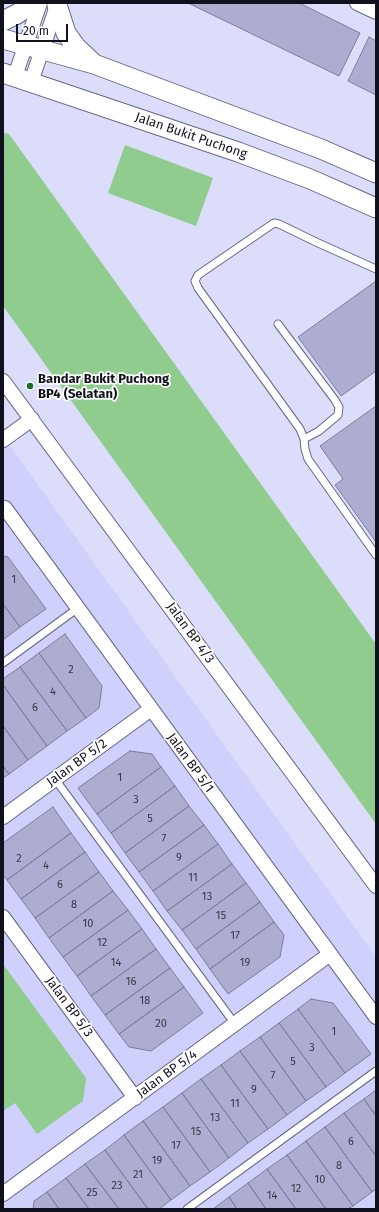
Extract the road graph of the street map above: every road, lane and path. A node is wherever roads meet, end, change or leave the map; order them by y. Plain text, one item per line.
1 (33, 3) edge
2 (357, 3) edge
3 (51, 4) edge
4 (376, 12) edge
5 (3, 21) edge
6 (3, 39) edge
7 (34, 48) junction
8 (94, 64) junction
9 (16, 77) edge
10 (376, 173) edge
11 (376, 208) edge
12 (376, 270) edge
13 (278, 324) dead end
14 (3, 381) edge
15 (32, 419) junction
16 (304, 439) junction
17 (3, 440) edge
18 (4, 509) edge
19 (376, 555) edge
20 (78, 608) junction
21 (3, 663) edge
22 (151, 709) junction
23 (55, 779) junction
24 (3, 817) edge
25 (376, 886) edge
26 (3, 917) edge
27 (330, 954) junction
28 (376, 1017) edge
29 (235, 1024) junction
30 (376, 1071) edge
31 (135, 1098) junction
32 (3, 1194) edge
33 (187, 1209) edge

1 - 5 main road
2 - 4 street
3 - 7 street
3 - 8 main road
6 - 7 main road
7 - 8 main road
7 - 9 street
8 - 10 main road
9 - 11 main road, Jalan Bukit Puchong
12 - 16 lane
13 - 16 lane
14 - 15 street, Jalan BP 4/3
15 - 17 street
15 - 25 street, Jalan BP 4/3
16 - 19 lane
18 - 20 street, Jalan BP 5/1
20 - 21 lane
20 - 22 street, Jalan BP 5/1
22 - 23 street, Jalan BP 5/2
22 - 27 street, Jalan BP 5/1
23 - 24 street, Jalan BP 5/2
23 - 29 lane
26 - 31 street, Jalan BP 5/3
27 - 28 street, Jalan BP 5/1
27 - 29 street, Jalan BP 5/4
29 - 31 street, Jalan BP 5/4
30 - 33 lane
31 - 32 street, Jalan BP 5/4

